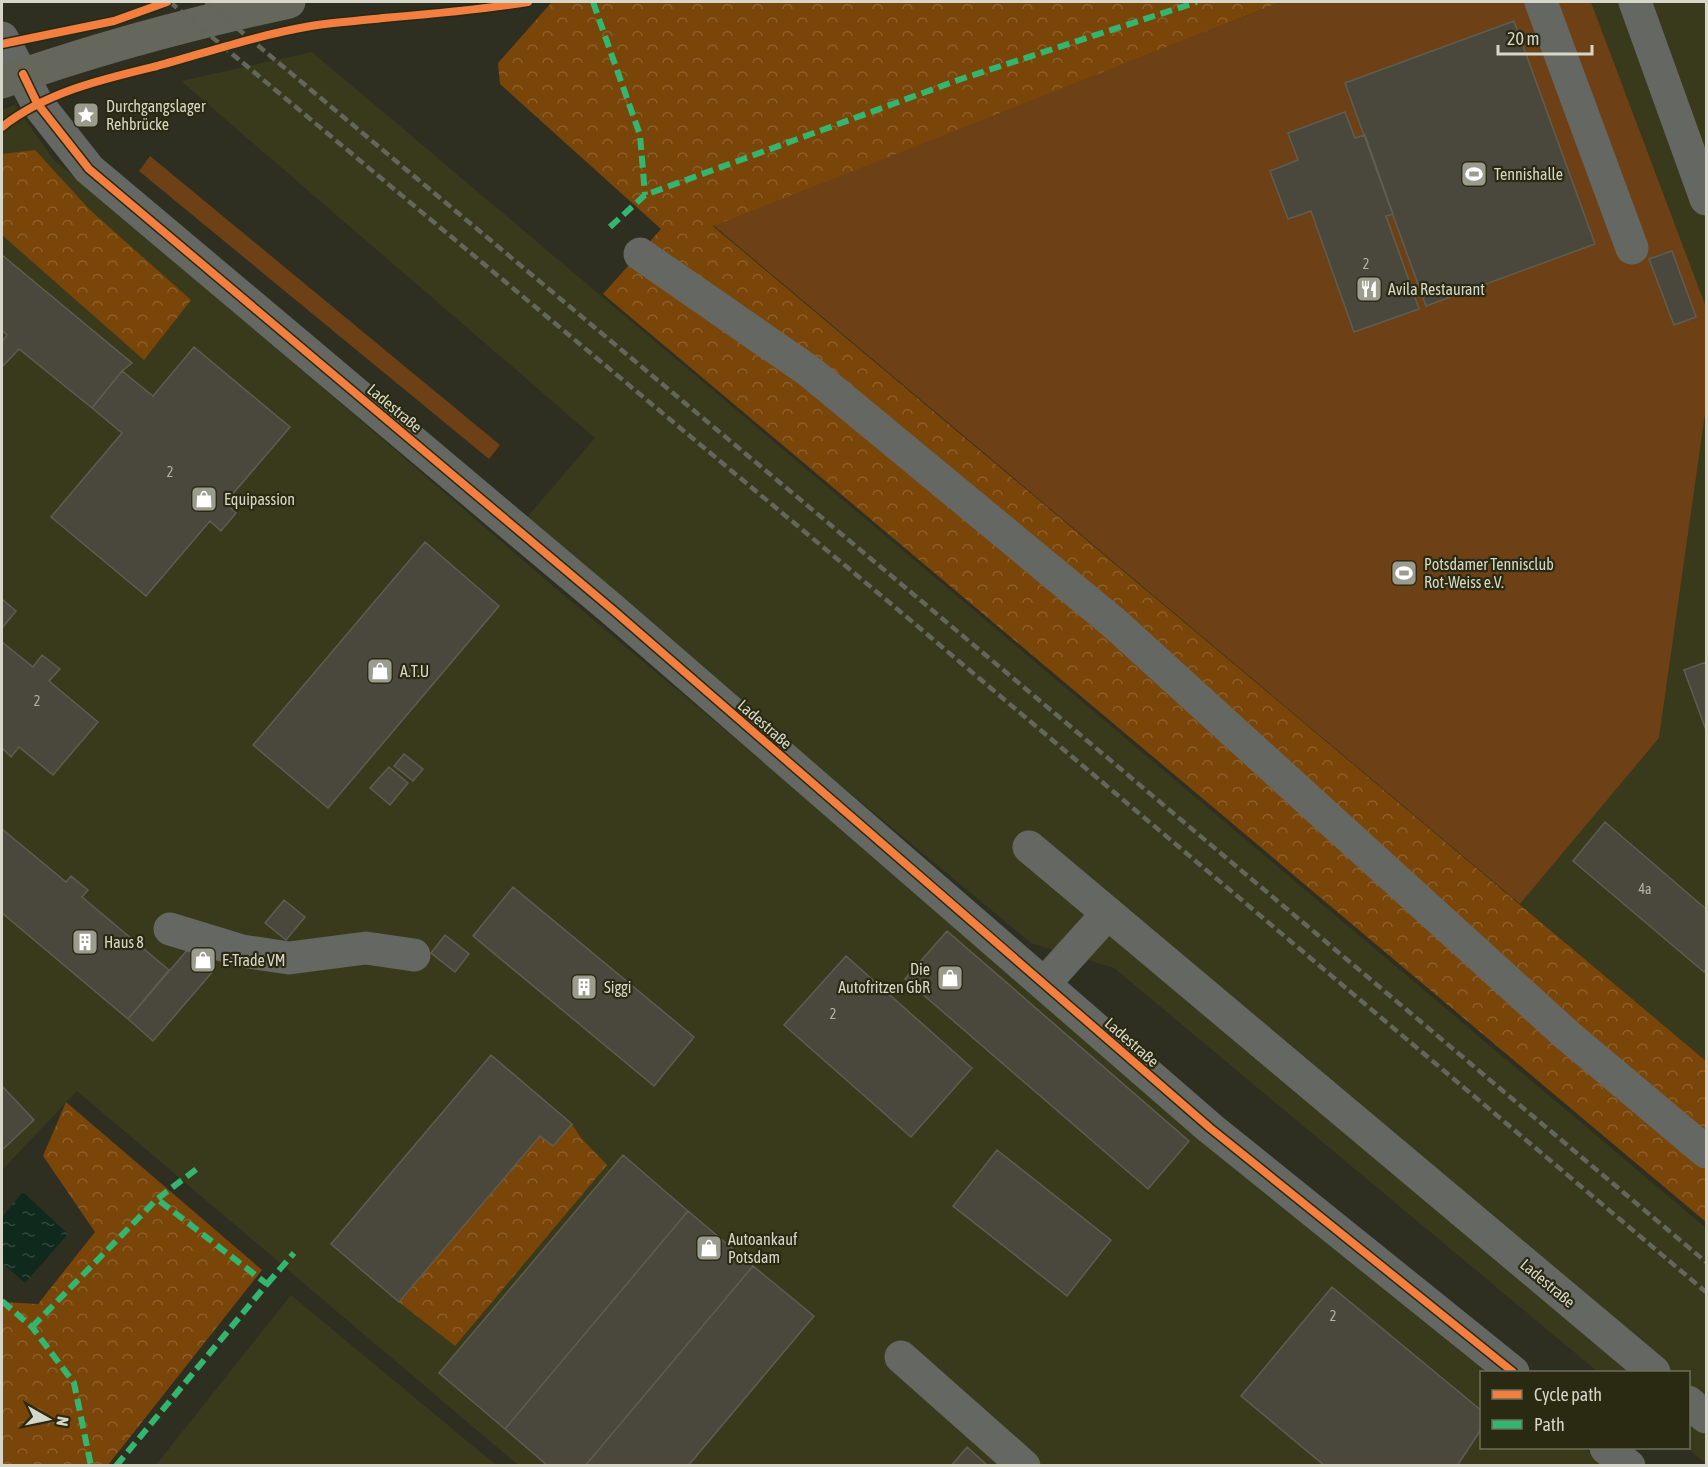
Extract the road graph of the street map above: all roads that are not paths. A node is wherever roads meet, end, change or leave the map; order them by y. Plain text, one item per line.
1 (288, 2) edge
2 (1541, 2) edge
3 (1635, 2) edge
4 (2, 38) edge
5 (12, 78) edge
6 (1707, 199) edge
7 (1632, 248) dead end
8 (640, 254) dead end
9 (1029, 847) dead end
10 (1108, 913) junction
11 (170, 929) dead end
12 (414, 955) dead end
13 (1044, 984) junction
14 (1707, 1152) edge
15 (901, 1357) dead end
16 (1512, 1371) edge
17 (1653, 1371) edge
18 (1690, 1403) edge
19 (1707, 1417) edge
20 (1607, 1449) edge
21 (1024, 1466) edge
22 (1629, 1466) edge

1 - 5 main road
2 - 7 street
3 - 6 street
4 - 5 street, Ladestraße
5 - 13 street, Ladestraße
8 - 14 street
9 - 10 street, Ladestraße
10 - 13 street
10 - 17 street, Ladestraße
11 - 12 street
13 - 16 street, Ladestraße
15 - 21 street
18 - 19 street
20 - 22 street

